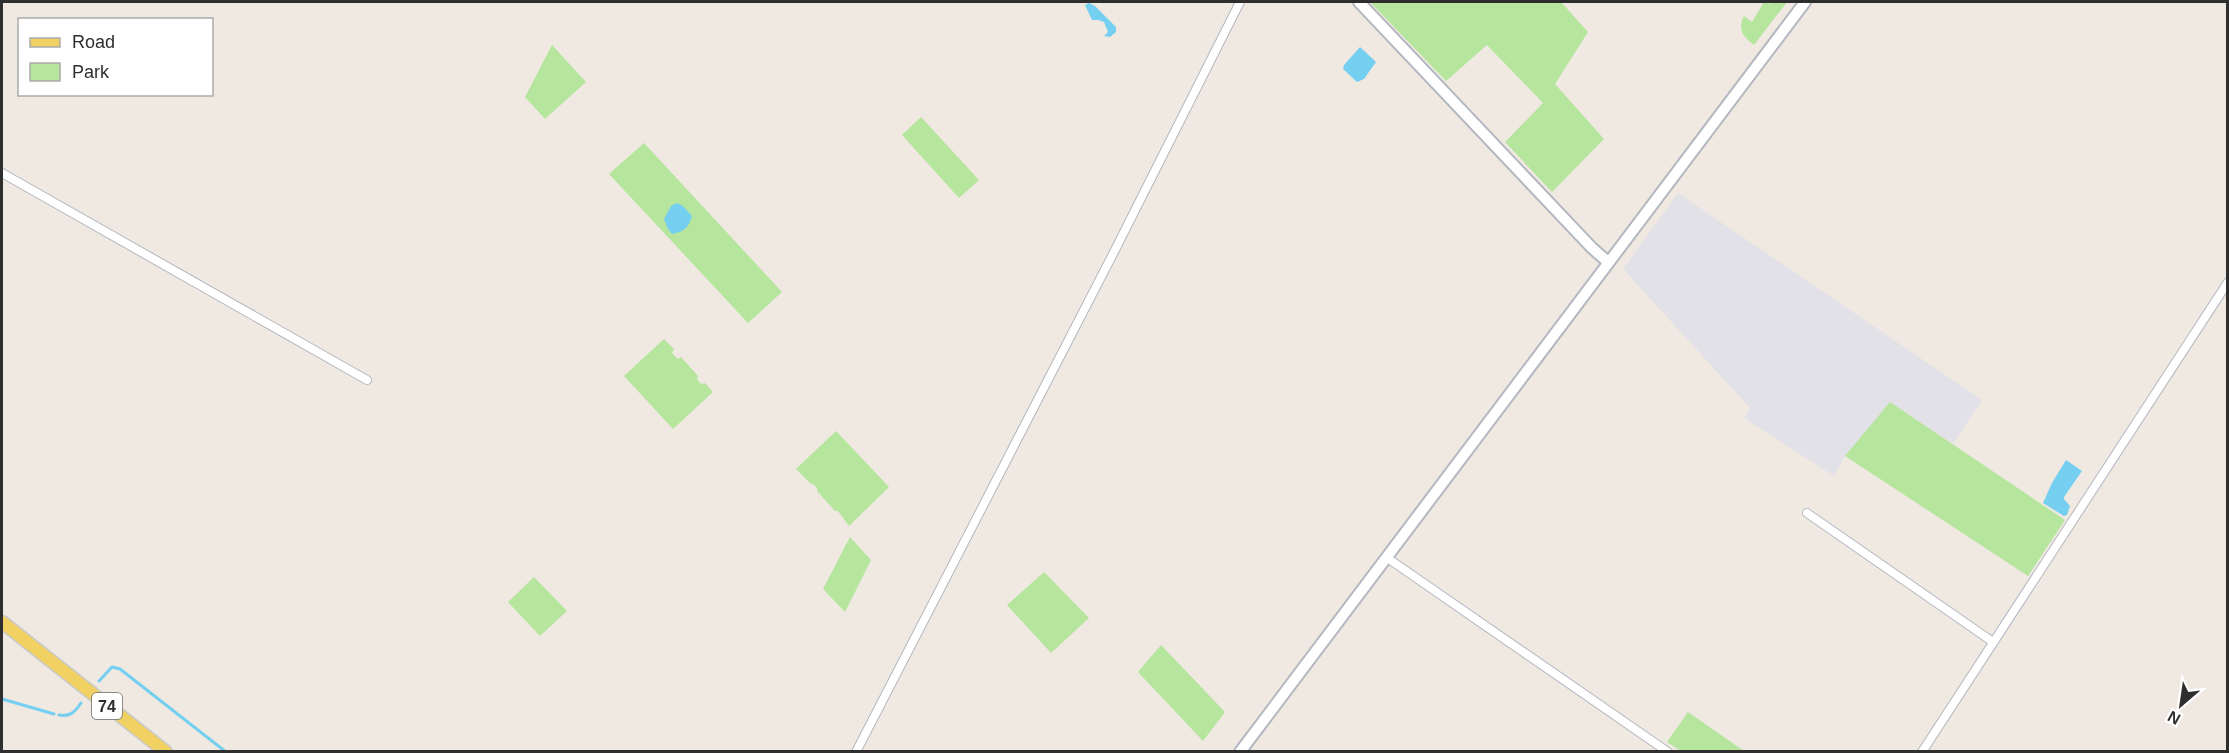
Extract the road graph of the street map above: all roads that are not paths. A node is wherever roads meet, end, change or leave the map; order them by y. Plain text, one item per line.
1 (1240, 2) edge
2 (1359, 2) edge
3 (1805, 2) edge
4 (2, 172) edge
5 (1608, 262) junction
6 (2228, 282) edge
7 (367, 380) dead end
8 (1807, 513) dead end
9 (1386, 557) junction
10 (2, 622) edge
11 (1993, 642) junction
12 (166, 752) edge
13 (856, 752) edge
14 (1240, 752) edge
15 (1668, 752) edge
16 (1922, 752) edge

1 - 13 street
2 - 5 main road
3 - 5 main road
4 - 7 street
5 - 9 main road
6 - 11 street
8 - 11 street
9 - 14 main road
9 - 15 street
10 - 12 main road, 74
11 - 16 street

